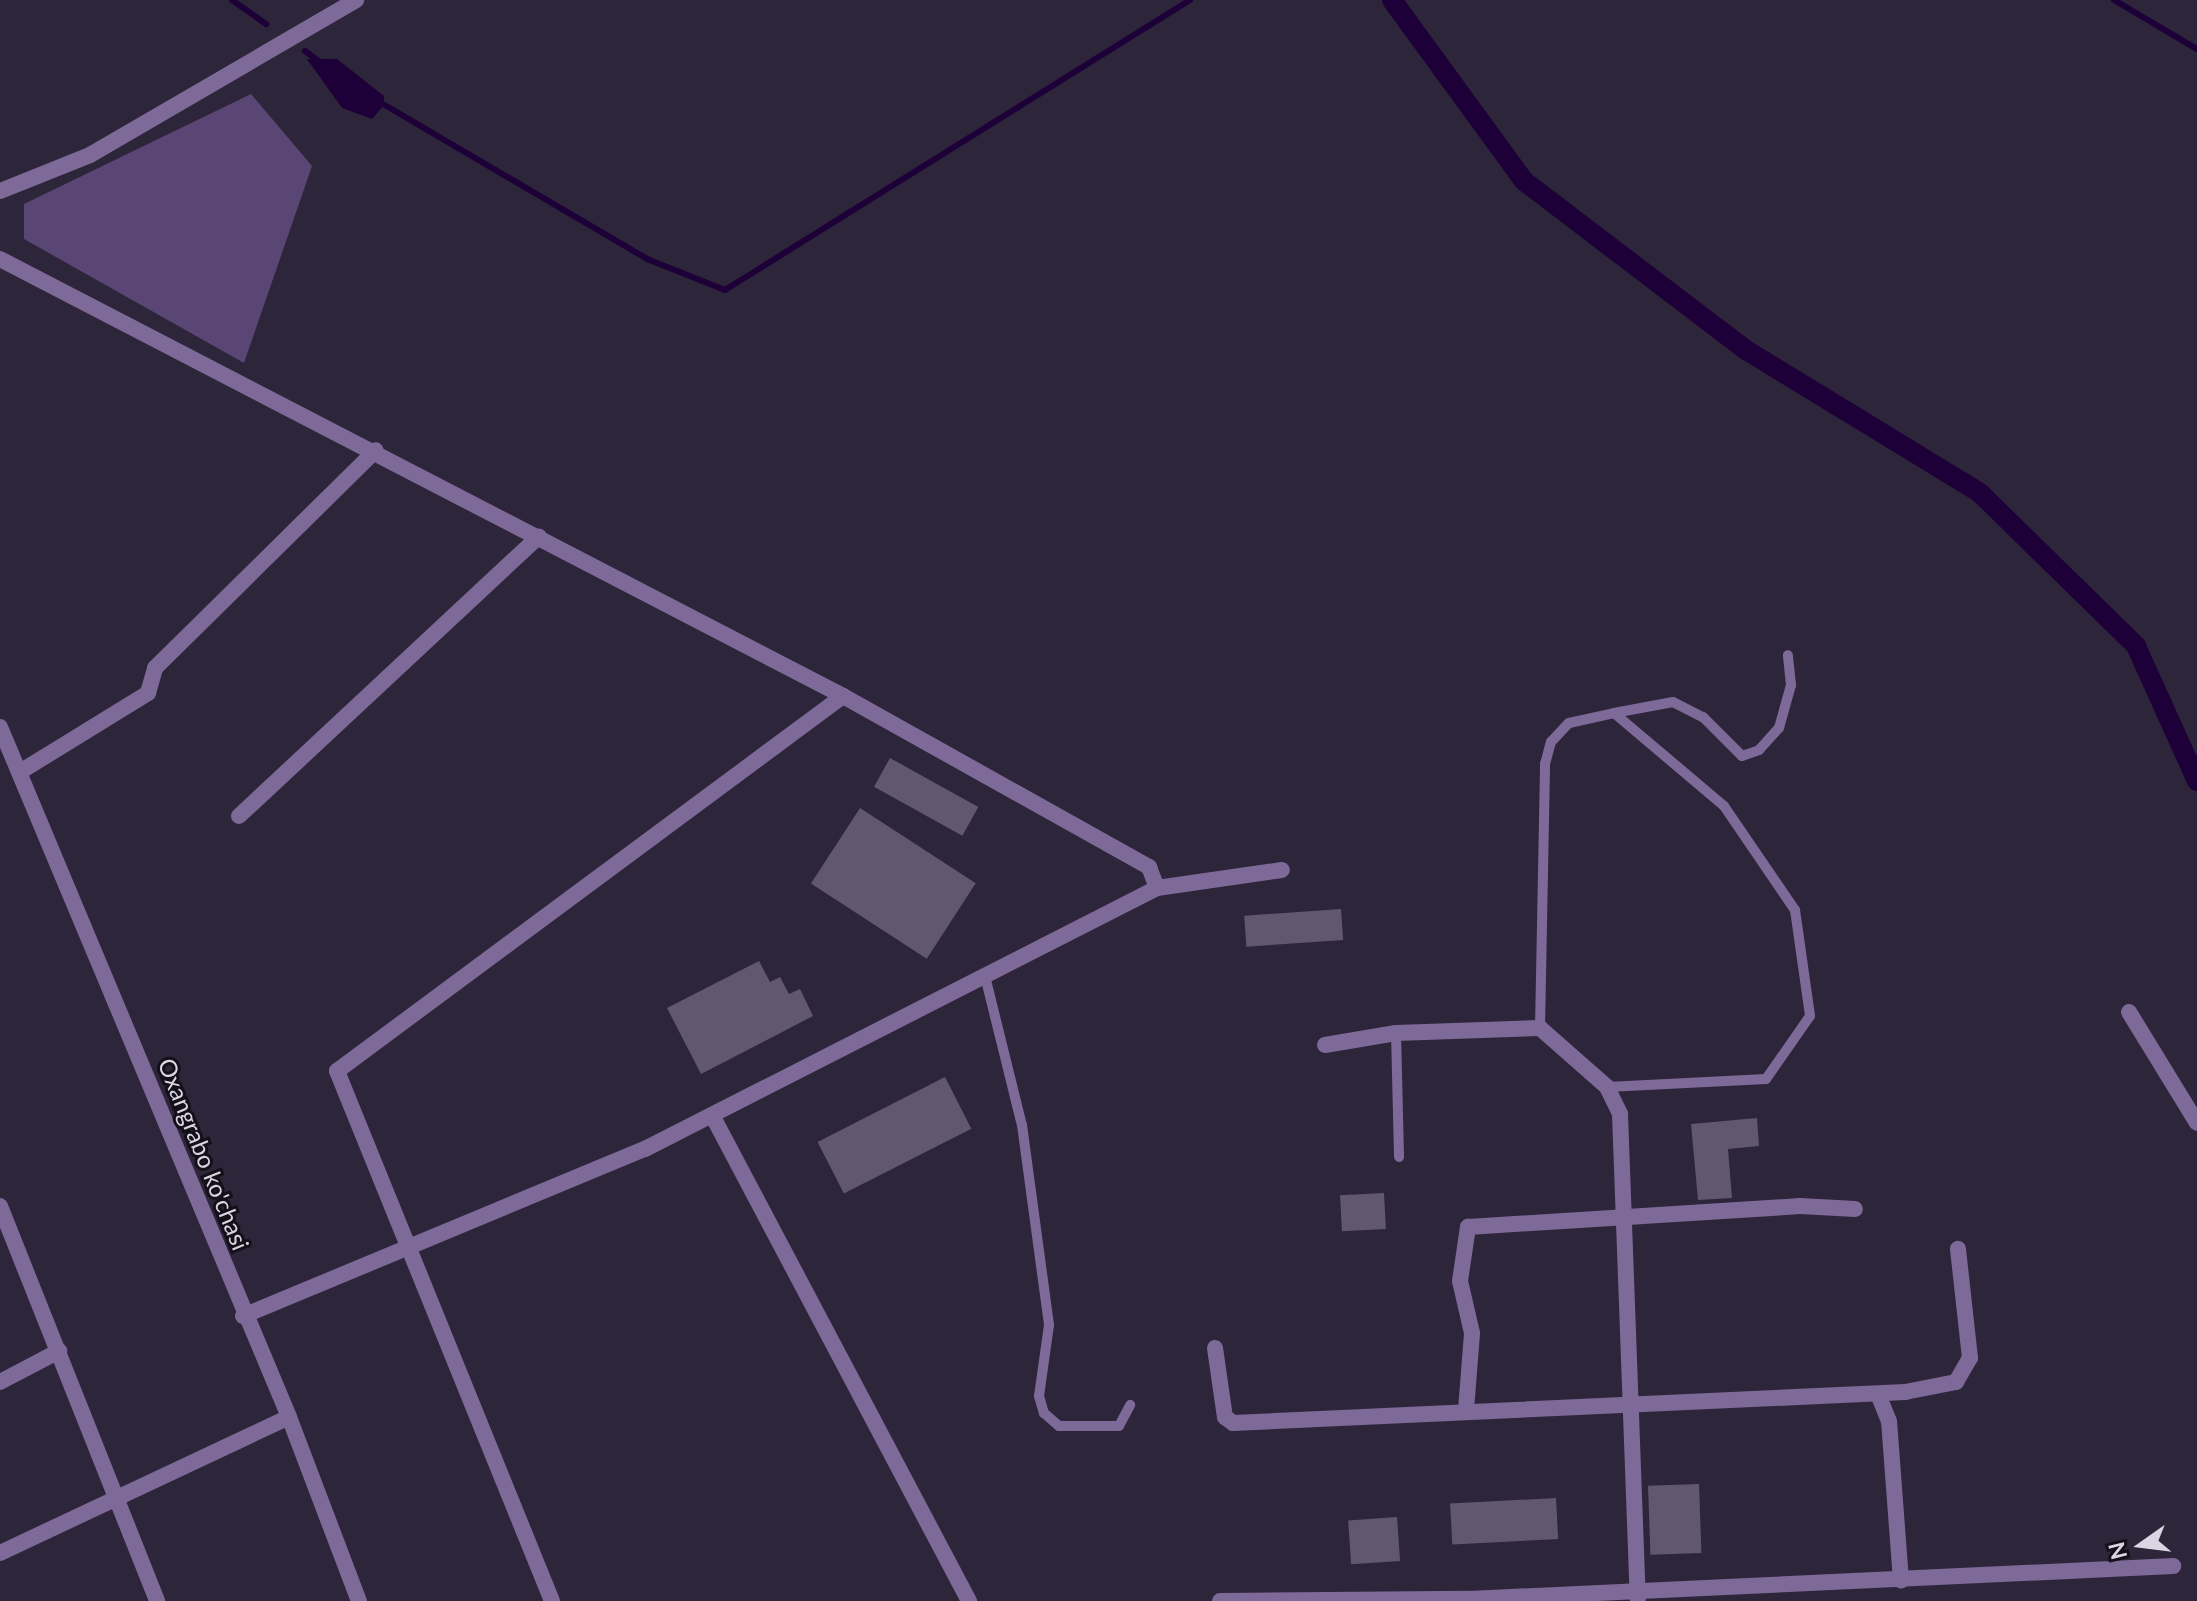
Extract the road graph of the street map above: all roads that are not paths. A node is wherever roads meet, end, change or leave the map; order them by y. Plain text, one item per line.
1 (356, 0) edge
2 (0, 191) edge
3 (0, 259) edge
4 (376, 450) junction
5 (539, 536) junction
6 (1788, 655) dead end
7 (843, 696) junction
8 (1614, 713) junction
9 (0, 727) edge
10 (23, 770) junction
11 (239, 816) dead end
12 (1282, 870) dead end
13 (1157, 888) junction
14 (985, 976) junction
15 (2129, 1012) dead end
16 (1540, 1028) junction
17 (1396, 1033) junction
18 (1325, 1045) dead end
19 (1607, 1087) junction
20 (712, 1115) junction
21 (2197, 1123) edge
22 (1399, 1157) dead end
23 (0, 1206) edge
24 (1855, 1209) dead end
25 (1625, 1217) junction
26 (1958, 1249) dead end
27 (415, 1250) junction
28 (243, 1316) junction
29 (1215, 1348) dead end
30 (59, 1351) junction
31 (0, 1382) edge
32 (1878, 1394) junction
33 (1635, 1400) junction
34 (1130, 1405) dead end
35 (1466, 1410) junction
36 (289, 1417) junction
37 (113, 1499) junction
38 (0, 1553) edge
39 (2173, 1566) dead end
40 (1901, 1581) junction
41 (1638, 1596) edge
42 (157, 1601) edge
43 (359, 1601) edge
44 (552, 1601) edge
45 (969, 1601) edge
46 (1220, 1601) edge

1 - 2 street
3 - 4 street
4 - 5 street
4 - 10 street
5 - 7 street
5 - 11 street
6 - 8 lane
7 - 13 street
7 - 27 street
8 - 16 lane
8 - 19 lane
9 - 10 street, Oxangrabo ko'chasi
10 - 28 street, Oxangrabo ko'chasi
12 - 13 street
13 - 14 street
14 - 20 street
14 - 34 lane
15 - 21 street
16 - 17 street
16 - 19 street
17 - 18 street
17 - 22 lane
19 - 25 street
20 - 27 street
20 - 45 street
23 - 30 street
24 - 25 street
25 - 33 street
25 - 35 street
26 - 32 street
27 - 28 street
27 - 44 street
28 - 36 street, Oxangrabo ko'chasi
29 - 35 street
30 - 31 street
30 - 37 street
32 - 33 street
32 - 40 street
33 - 35 street
33 - 41 street
36 - 37 street
36 - 43 street, Oxangrabo ko'chasi
37 - 38 street
37 - 42 street
39 - 40 street
40 - 41 street
41 - 46 street

